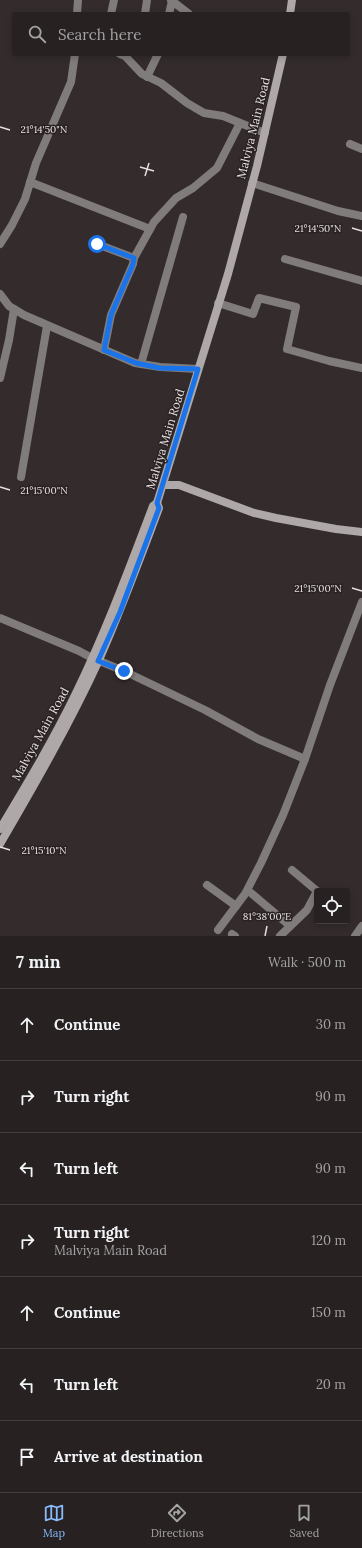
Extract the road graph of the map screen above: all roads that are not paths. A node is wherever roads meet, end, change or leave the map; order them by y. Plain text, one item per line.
1 (78, 0) edge
2 (114, 0) edge
3 (147, 0) edge
4 (292, 0) edge
5 (172, 1) edge
6 (182, 4) edge
7 (76, 12) edge
8 (111, 12) edge
9 (145, 12) edge
10 (169, 12) edge
11 (290, 12) edge
12 (75, 56) edge
13 (125, 56) edge
14 (157, 56) edge
15 (281, 56) edge
16 (147, 77) junction
17 (240, 123) junction
18 (265, 133) junction
19 (350, 144) dead end
20 (362, 149) edge
21 (30, 182) junction
22 (252, 183) junction
23 (362, 216) edge
24 (183, 218) dead end
25 (150, 228) junction
26 (0, 244) edge
27 (97, 244) dead end
28 (134, 258) junction
29 (285, 259) dead end
30 (362, 281) edge
31 (0, 294) edge
32 (218, 303) junction
33 (14, 308) junction
34 (48, 326) junction
35 (104, 350) junction
36 (2, 363) edge
37 (141, 364) junction
38 (362, 368) edge
39 (198, 369) junction
40 (0, 378) edge
41 (21, 477) dead end
42 (163, 485) junction
43 (362, 532) edge
44 (362, 602) edge
45 (0, 618) edge
46 (95, 659) junction
47 (305, 759) junction
48 (38, 771) junction
49 (0, 829) edge
50 (0, 844) edge
51 (292, 870) dead end
52 (207, 885) dead end
53 (314, 888) edge
54 (251, 893) dead end
55 (314, 896) edge
56 (236, 906) junction
57 (290, 926) junction
58 (362, 926) edge
59 (218, 930) dead end
60 (280, 936) edge
61 (355, 936) edge

1 - 7 street
2 - 8 street
3 - 9 street
4 - 11 street
5 - 6 street
5 - 10 street
12 - 21 street
13 - 16 street
14 - 16 street
15 - 18 street, Malviya Main Road
16 - 17 street
17 - 18 street
17 - 25 street
18 - 22 street, Malviya Main Road
19 - 20 street
21 - 25 street
21 - 26 street
22 - 23 street
22 - 32 street, Malviya Main Road
24 - 37 street
25 - 28 street
27 - 28 street
28 - 35 street
29 - 30 street
31 - 33 street
32 - 38 street
32 - 39 street, Malviya Main Road
33 - 34 street
33 - 36 street
34 - 35 street
34 - 41 street
35 - 37 street
36 - 40 street
37 - 39 street
39 - 42 street, Malviya Main Road
42 - 43 street
42 - 46 street, Malviya Main Road
44 - 47 street
45 - 46 street
46 - 47 street
46 - 48 street, Malviya Main Road
47 - 56 street
48 - 49 street, Malviya Main Road
48 - 50 street
51 - 53 street
52 - 56 street
54 - 57 street
55 - 57 street
56 - 59 street
57 - 60 street
58 - 61 street

